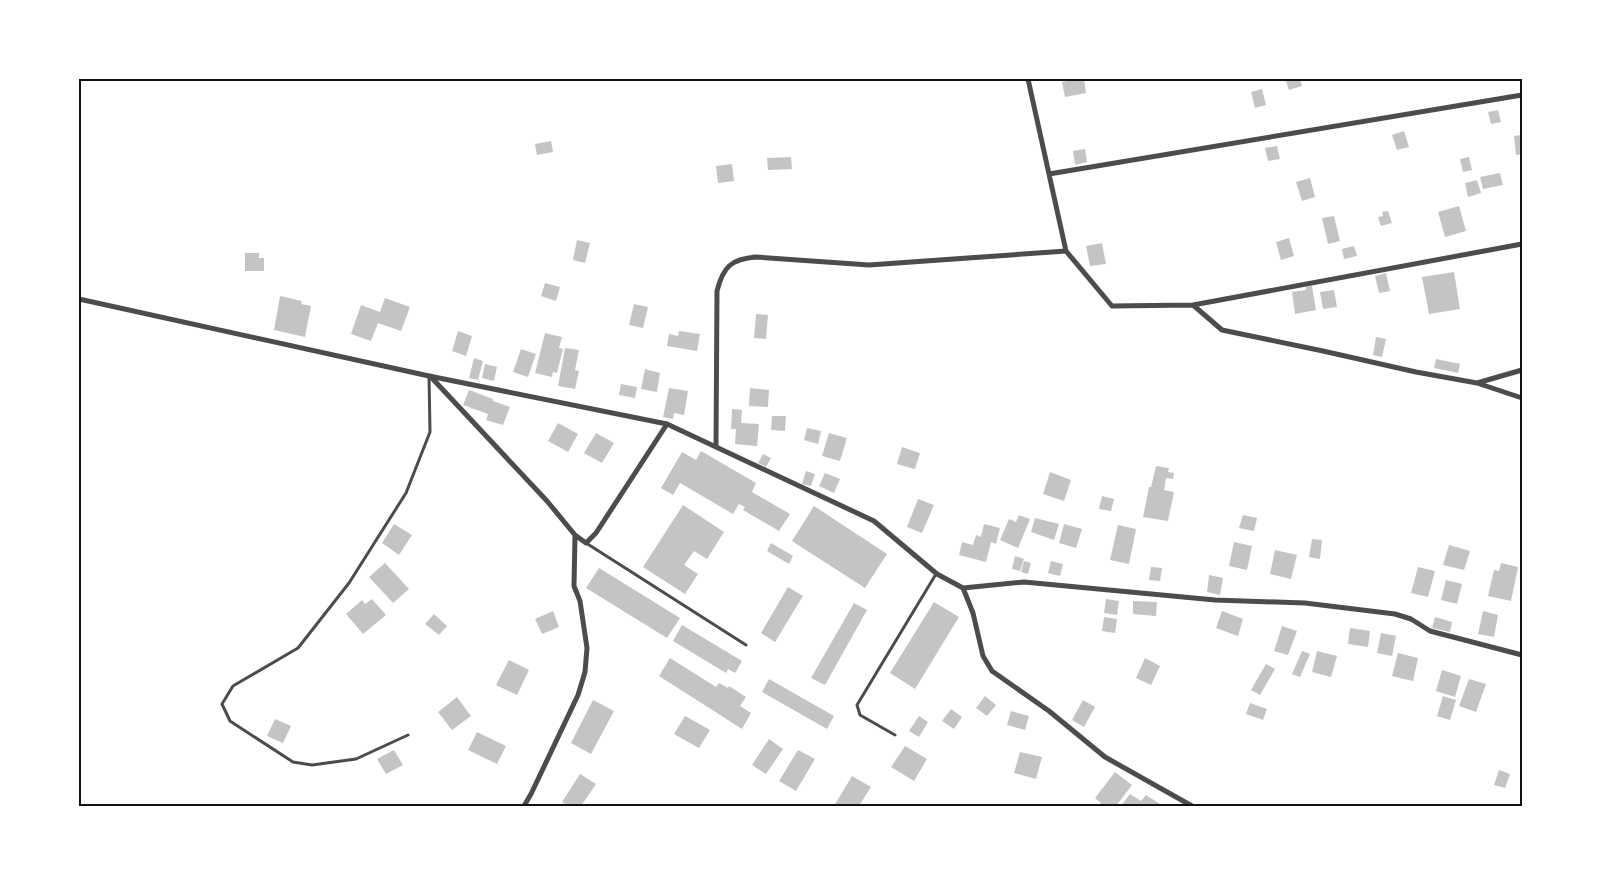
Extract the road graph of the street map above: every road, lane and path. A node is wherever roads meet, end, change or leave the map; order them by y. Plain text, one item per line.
1 (1028, 79) edge
2 (1522, 96) edge
3 (1049, 174) junction
4 (1522, 244) edge
5 (1066, 251) junction
6 (79, 300) edge
7 (1193, 305) junction
8 (1522, 370) edge
9 (429, 376) junction
10 (1477, 383) junction
11 (1522, 398) edge
12 (667, 424) junction
13 (716, 446) junction
14 (575, 535) junction
15 (586, 542) junction
16 (937, 574) junction
17 (963, 588) junction
18 (746, 645) dead end
19 (1522, 655) edge
20 (408, 735) dead end
21 (895, 736) dead end
22 (524, 806) edge
23 (1192, 806) edge

1 - 3 street
2 - 3 street
3 - 5 street
4 - 7 street
5 - 7 street
5 - 13 street
6 - 9 street
7 - 10 street
8 - 10 street
9 - 12 street
9 - 14 street
9 - 20 lane
10 - 11 street
12 - 13 street
12 - 15 street
13 - 16 street
14 - 15 street
14 - 22 street
15 - 18 lane
16 - 17 street
16 - 21 lane
17 - 19 street
17 - 23 street

